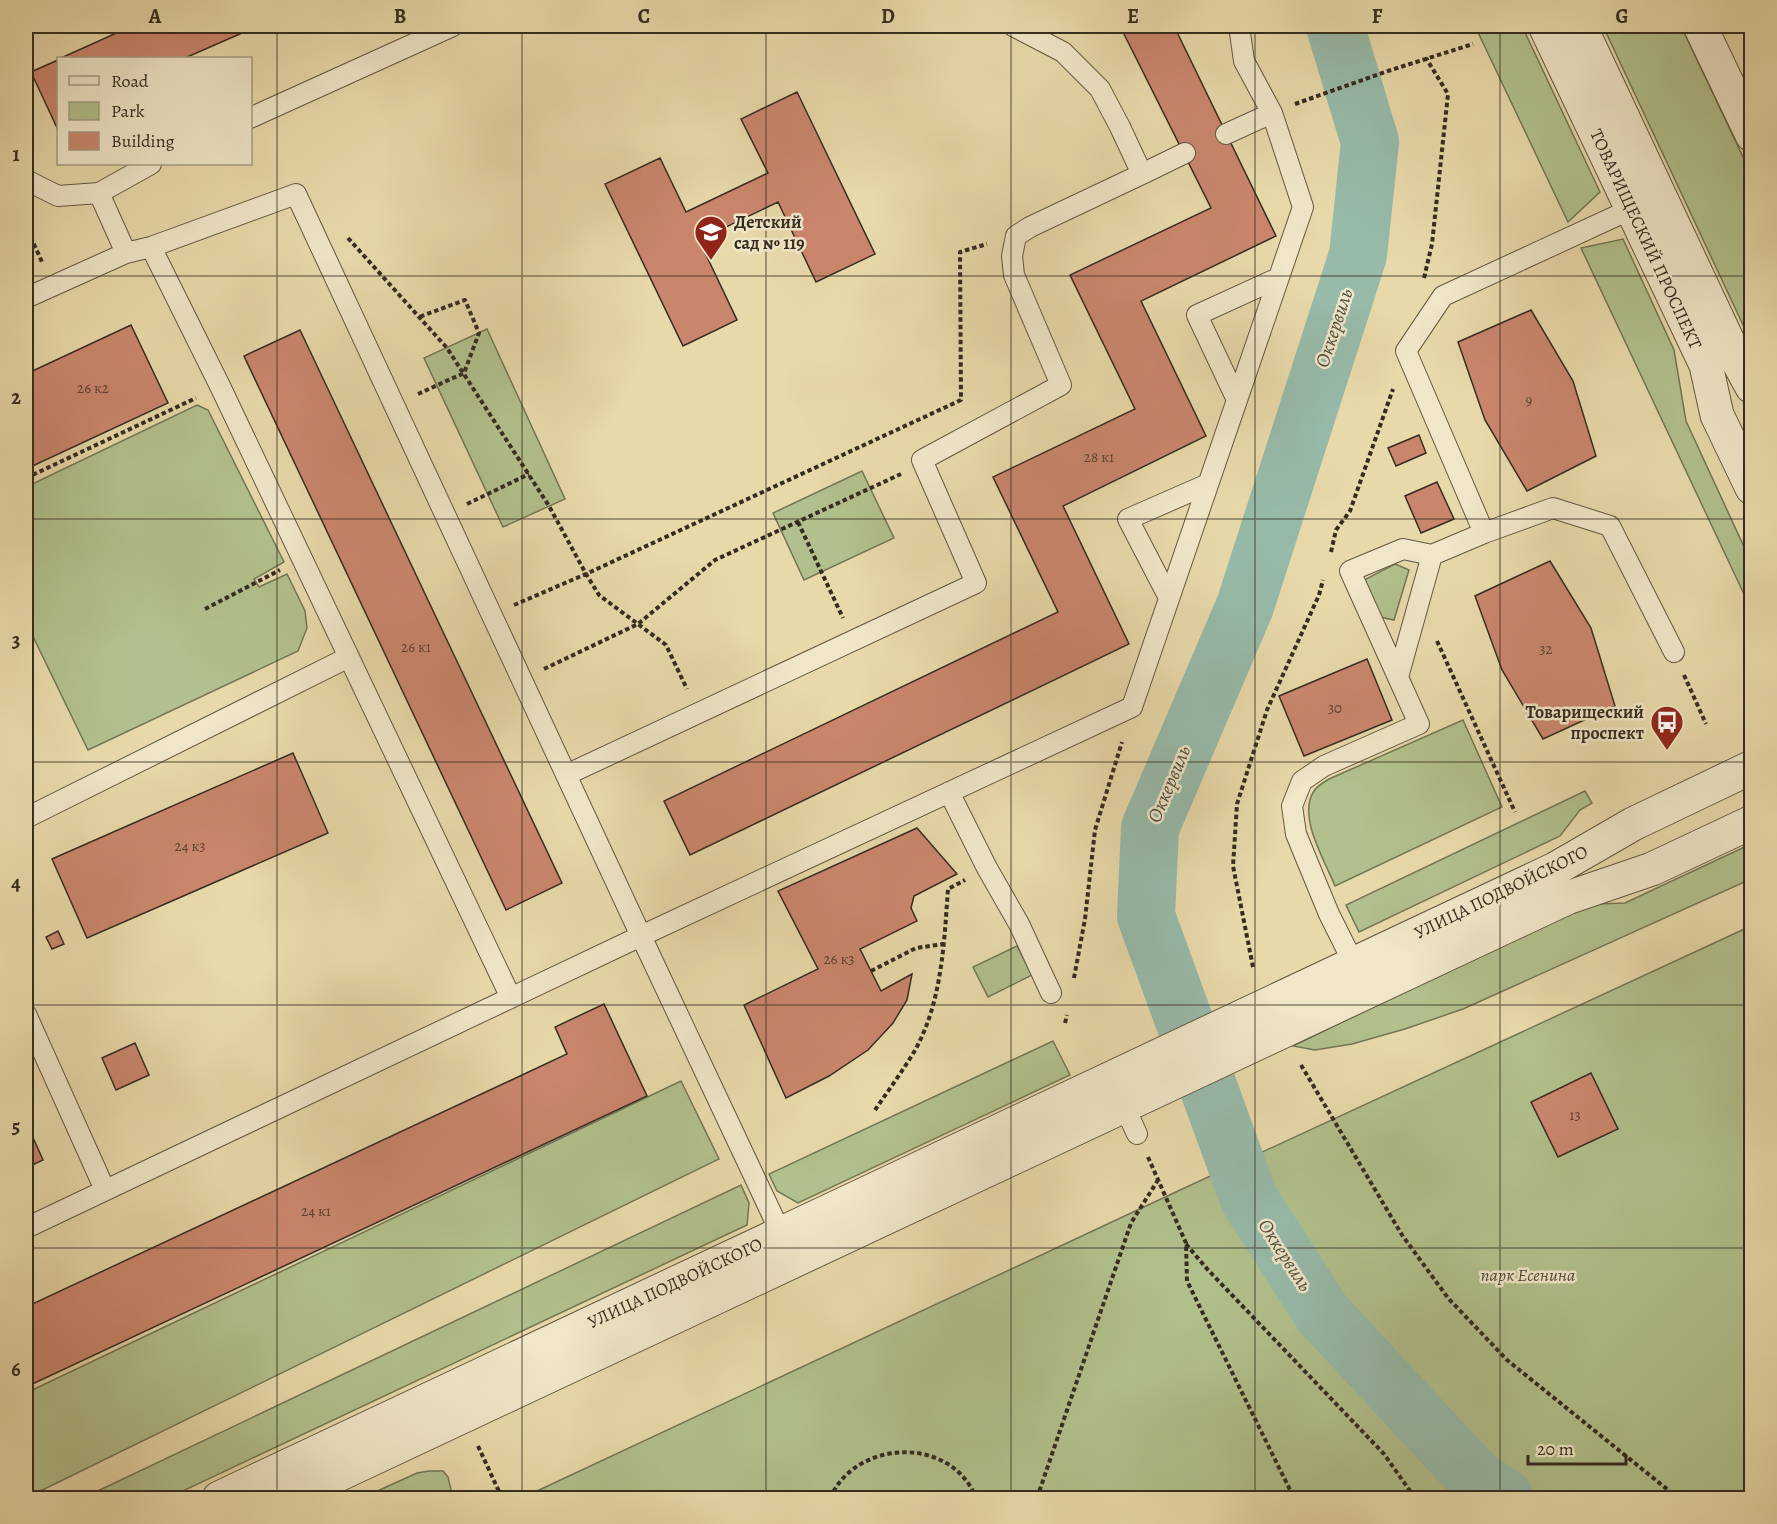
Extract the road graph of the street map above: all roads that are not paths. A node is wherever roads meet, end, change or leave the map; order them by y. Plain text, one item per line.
1 (453, 26) edge
2 (1013, 26) edge
3 (1239, 26) edge
4 (1545, 26) edge
5 (1580, 26) edge
6 (1700, 26) edge
7 (1272, 113) junction
8 (252, 117) edge
9 (1226, 134) dead end
10 (1752, 135) edge
11 (1185, 153) dead end
12 (149, 165) edge
13 (1142, 174) junction
14 (26, 180) edge
15 (99, 193) junction
16 (1646, 202) junction
17 (151, 247) junction
18 (126, 253) junction
19 (1278, 278) junction
20 (26, 298) edge
21 (1752, 387) edge
22 (1237, 400) junction
23 (1208, 484) junction
24 (1752, 488) edge
25 (1484, 533) junction
26 (1432, 555) junction
27 (1169, 598) junction
28 (1674, 652) road end
29 (348, 657) junction
30 (1398, 677) junction
31 (1752, 767) edge
32 (566, 776) junction
33 (949, 792) junction
34 (26, 818) edge
35 (1752, 822) edge
36 (641, 936) junction
37 (1360, 977) junction
38 (1051, 993) dead end
39 (510, 998) junction
40 (26, 1014) edge
41 (105, 1190) junction
42 (26, 1228) edge
43 (788, 1247) junction
44 (434, 1414) junction
45 (219, 1498) edge
46 (289, 1498) edge

1 - 8 lane
2 - 13 lane
3 - 7 lane
4 - 16 street, ТОВАРИЩЕСКИЙ ПРОСПЕКТ
5 - 16 street, ТОВАРИЩЕСКИЙ ПРОСПЕКТ
6 - 10 street
7 - 9 lane
7 - 19 lane
11 - 13 lane
12 - 15 lane
13 - 32 lane
14 - 15 lane
15 - 18 lane
16 - 21 street, ТОВАРИЩЕСКИЙ ПРОСПЕКТ
16 - 24 street, ТОВАРИЩЕСКИЙ ПРОСПЕКТ
16 - 25 lane
17 - 18 lane
17 - 29 lane
17 - 32 lane
18 - 20 lane
19 - 22 lane
19 - 22 lane
22 - 23 lane
23 - 27 lane
23 - 27 lane
25 - 26 lane
25 - 28 lane
26 - 30 lane
26 - 30 lane
27 - 33 lane
29 - 34 lane
29 - 39 lane
30 - 37 lane
31 - 37 street, УЛИЦА ПОДВОЙСКОГО
32 - 36 lane
33 - 36 lane
33 - 38 lane
35 - 37 street, УЛИЦА ПОДВОЙСКОГО
36 - 39 lane
36 - 43 lane
37 - 43 street, УЛИЦА ПОДВОЙСКОГО
39 - 41 lane
40 - 41 lane
41 - 42 lane
43 - 44 street, УЛИЦА ПОДВОЙСКОГО
44 - 45 street, УЛИЦА ПОДВОЙСКОГО
44 - 46 street, УЛИЦА ПОДВОЙСКОГО

